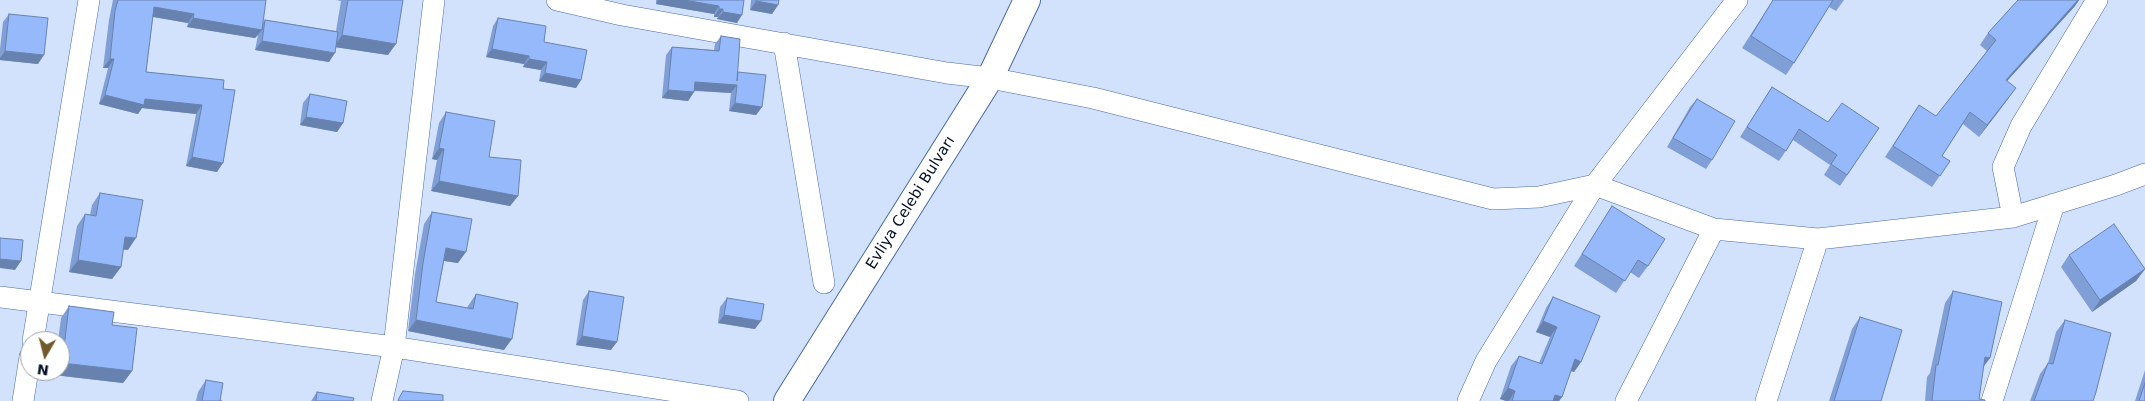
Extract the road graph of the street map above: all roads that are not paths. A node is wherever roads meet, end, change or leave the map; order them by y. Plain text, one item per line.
1 (89, 0) edge
2 (434, 0) edge
3 (557, 0) edge
4 (1027, 0) edge
5 (1737, 0) edge
6 (2097, 0) edge
7 (784, 43) junction
8 (990, 78) junction
9 (2145, 174) edge
10 (1594, 185) junction
11 (2054, 204) junction
12 (2013, 217) junction
13 (1714, 229) junction
14 (1818, 239) junction
15 (824, 283) dead end
16 (0, 297) edge
17 (39, 302) junction
18 (35, 331) edge
19 (394, 347) junction
20 (26, 381) edge
21 (23, 401) edge
22 (382, 401) edge
23 (738, 401) edge
24 (787, 401) edge
25 (1468, 401) edge
26 (1626, 401) edge
27 (1766, 401) edge
28 (1992, 401) edge

1 - 17 street
2 - 19 street
3 - 7 street
4 - 8 main road, Evliya Celebi Bulvarı
5 - 10 street
6 - 12 street
7 - 8 street
7 - 15 street
8 - 10 street
8 - 24 main road, Evliya Celebi Bulvarı
9 - 11 street
10 - 13 street
10 - 25 street
11 - 12 street
11 - 28 street
12 - 14 street
13 - 14 street
13 - 26 street
14 - 27 street
16 - 17 street
17 - 18 street
17 - 19 street
19 - 22 street
19 - 23 street
20 - 21 street

